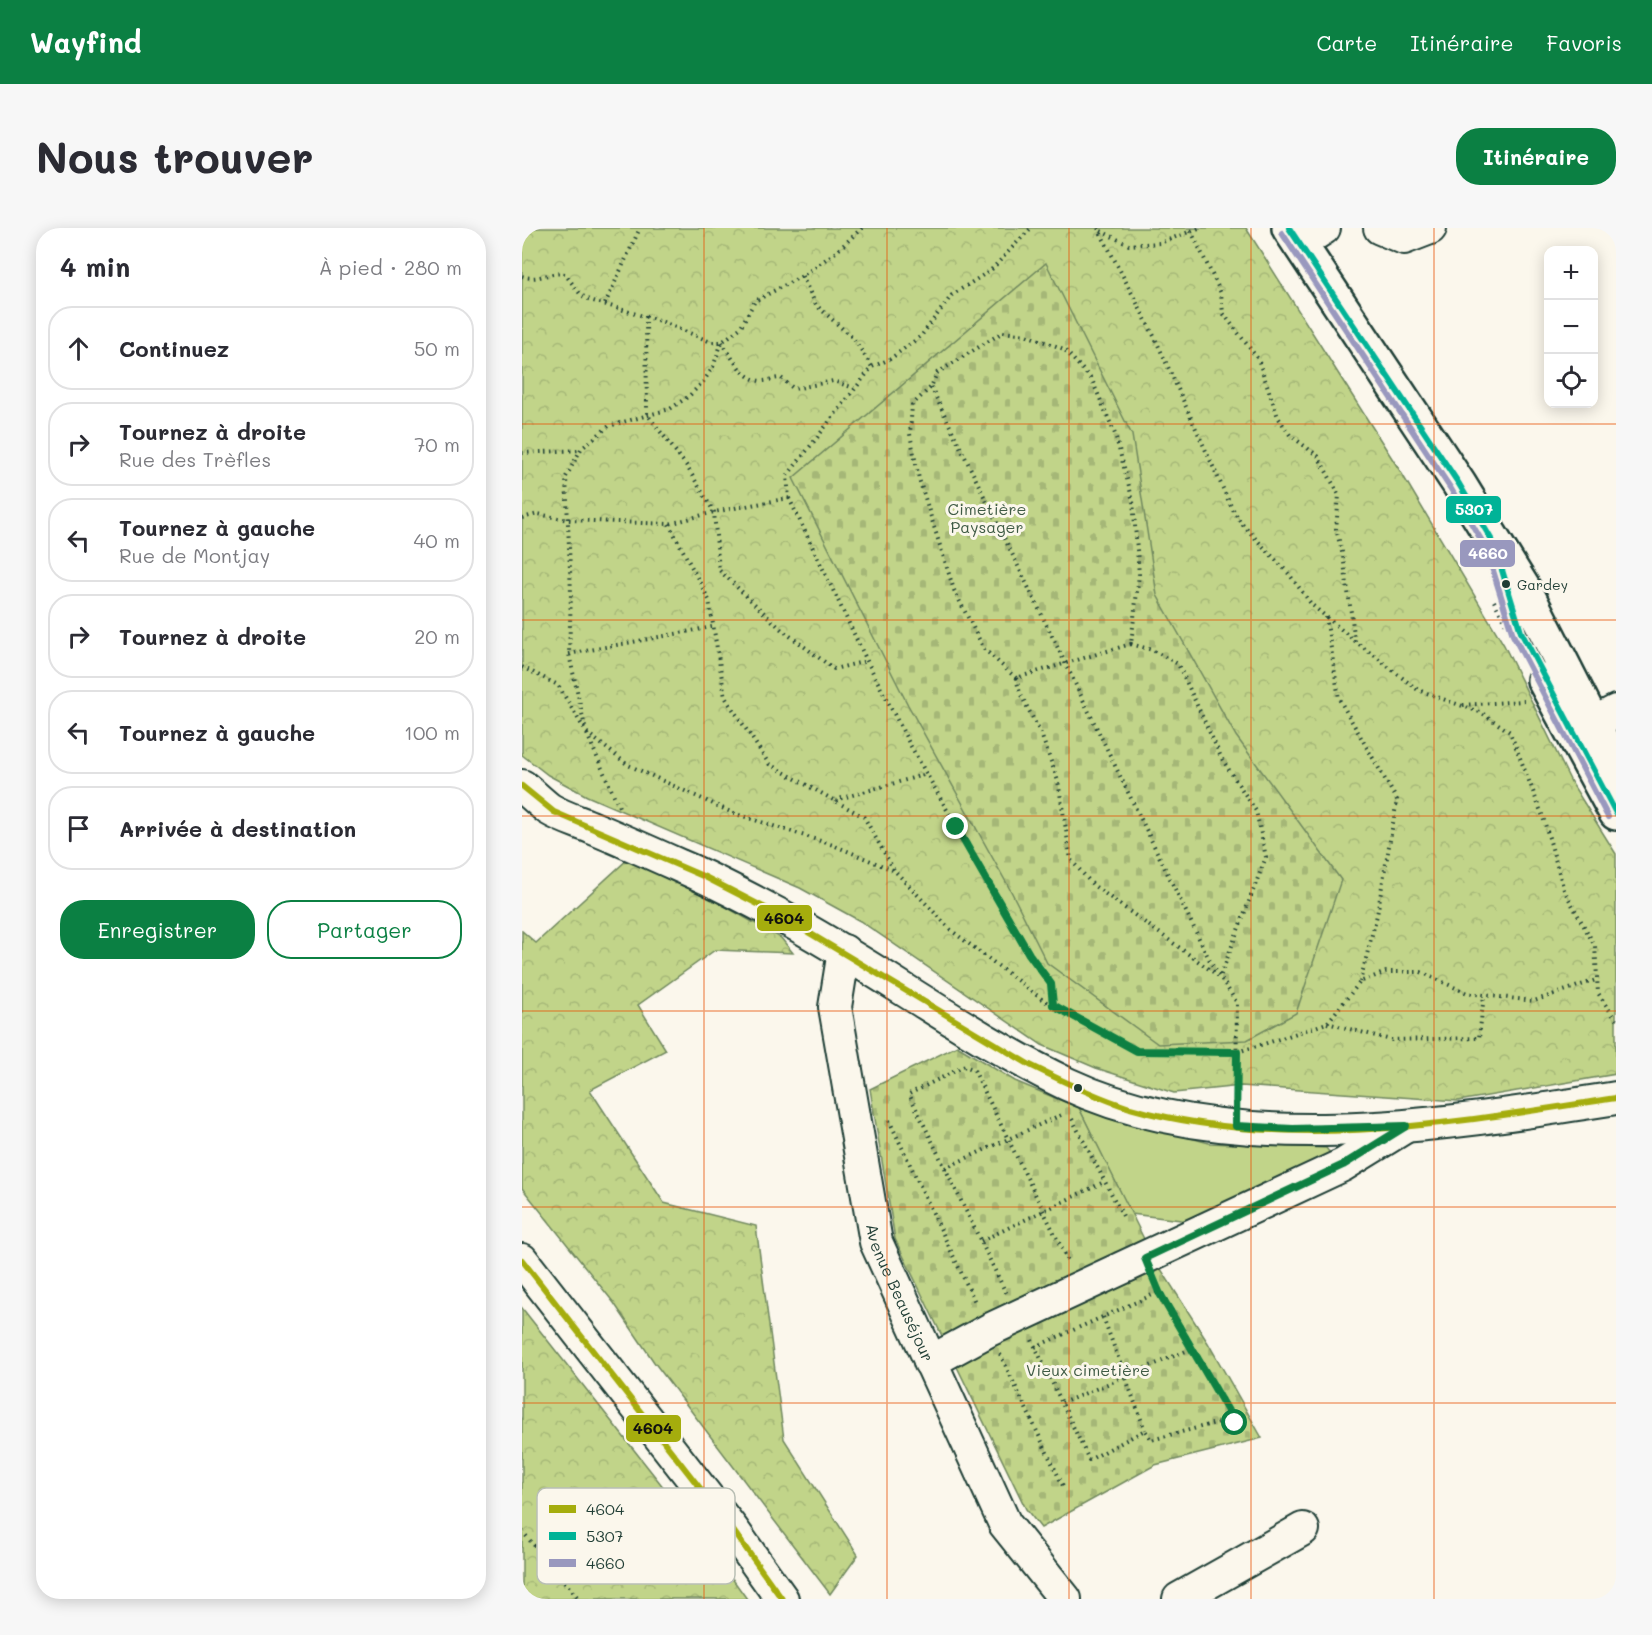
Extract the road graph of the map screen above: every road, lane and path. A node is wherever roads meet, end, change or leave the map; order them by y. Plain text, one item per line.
1 (640, 228) edge
2 (862, 228) edge
3 (1031, 228) edge
4 (1199, 228) edge
5 (1380, 228) edge
6 (1430, 228) edge
7 (1099, 229) edge
8 (1191, 231) junction
9 (1304, 233) edge
10 (522, 276) edge
11 (802, 276) junction
12 (605, 304) junction
13 (646, 316) junction
14 (722, 342) junction
15 (872, 367) junction
16 (931, 387) junction
17 (854, 388) junction
18 (647, 414) junction
19 (581, 449) junction
20 (522, 453) edge
21 (789, 498) junction
22 (714, 512) junction
23 (522, 518) edge
24 (568, 520) junction
25 (669, 524) junction
26 (1488, 592) dead end
27 (1326, 616) junction
28 (712, 627) junction
29 (1511, 633) dead end
30 (1355, 641) junction
31 (1131, 644) junction
32 (569, 654) junction
33 (867, 661) junction
34 (1065, 661) junction
35 (522, 667) edge
36 (1016, 678) junction
37 (1514, 704) dead end
38 (1459, 706) junction
39 (1594, 723) edge
40 (586, 732) junction
41 (1616, 769) edge
42 (927, 774) junction
43 (522, 786) edge
44 (834, 800) junction
45 (1616, 813) edge
46 (636, 847) junction
47 (895, 871) junction
48 (844, 951) junction
49 (1220, 977) junction
50 (1596, 980) junction
51 (1360, 982) junction
52 (1484, 995) junction
53 (1053, 1005) junction
54 (1616, 1020) edge
55 (1327, 1023) junction
56 (1237, 1052) junction
57 (1616, 1098) edge
58 (1236, 1126) junction
59 (1406, 1126) junction
60 (1008, 1139) junction
61 (945, 1168) junction
62 (1104, 1182) junction
63 (1042, 1212) junction
64 (1123, 1216) dead end
65 (981, 1242) junction
66 (1149, 1256) junction
67 (522, 1260) edge
68 (1082, 1287) junction
69 (1159, 1292) junction
70 (1019, 1317) junction
71 (1103, 1317) junction
72 (1035, 1347) junction
73 (1191, 1349) junction
74 (930, 1362) junction
75 (1125, 1377) junction
76 (1062, 1403) junction
77 (1231, 1419) junction
78 (1145, 1430) junction
79 (1238, 1435) dead end
80 (700, 1488) edge
81 (1303, 1529) dead end
82 (522, 1531) edge
83 (735, 1533) edge
84 (537, 1549) edge
85 (566, 1584) edge
86 (579, 1599) edge
87 (782, 1599) edge
88 (1065, 1599) edge
89 (1179, 1599) edge

1 - 12 path
2 - 11 path
3 - 15 path
4 - 8 path
5 - 6 street
7 - 8 path
7 - 27 path
8 - 30 path
9 - 39 main road
10 - 12 path
11 - 14 path
11 - 15 path
12 - 13 path
13 - 14 path
13 - 18 path
14 - 17 path
14 - 18 path
15 - 17 path
16 - 31 path
16 - 34 path
16 - 36 path
17 - 21 path
18 - 19 path
18 - 22 path
19 - 20 path
19 - 24 path
21 - 22 path
21 - 33 path
22 - 25 path
22 - 33 path
23 - 24 path
24 - 25 path
24 - 32 path
25 - 28 path
26 - 29 path
27 - 30 path
27 - 51 path
28 - 32 path
28 - 44 path
30 - 38 path
31 - 34 path
31 - 49 path
32 - 40 path
33 - 42 path
34 - 36 path
34 - 49 path
35 - 40 path
36 - 49 path
37 - 38 path
38 - 50 path
39 - 41 main road
39 - 45 main road
40 - 46 path
40 - 47 path
42 - 44 path
42 - 53 path
43 - 46 street
44 - 47 path
46 - 48 street
47 - 53 path
48 - 58 street
48 - 74 street, Avenue Beauséjour
49 - 56 path
50 - 52 path
50 - 54 path
51 - 52 path
51 - 55 path
52 - 55 path
53 - 56 path
55 - 56 path
56 - 58 path
57 - 59 street
58 - 59 street
59 - 66 street
60 - 61 path
60 - 61 path
60 - 62 path
60 - 63 path
61 - 65 path
62 - 63 path
62 - 64 path
63 - 65 path
63 - 68 path
65 - 70 path
66 - 68 street
66 - 69 path
67 - 80 street
68 - 70 street
69 - 71 path
69 - 73 path
70 - 72 path
70 - 74 street
71 - 72 path
71 - 75 path
72 - 76 path
73 - 75 path
73 - 77 path
74 - 88 street, Avenue Beauséjour
75 - 76 path
75 - 78 path
76 - 78 path
77 - 78 path
77 - 79 path
81 - 89 street
82 - 84 path
83 - 87 street
85 - 86 path

